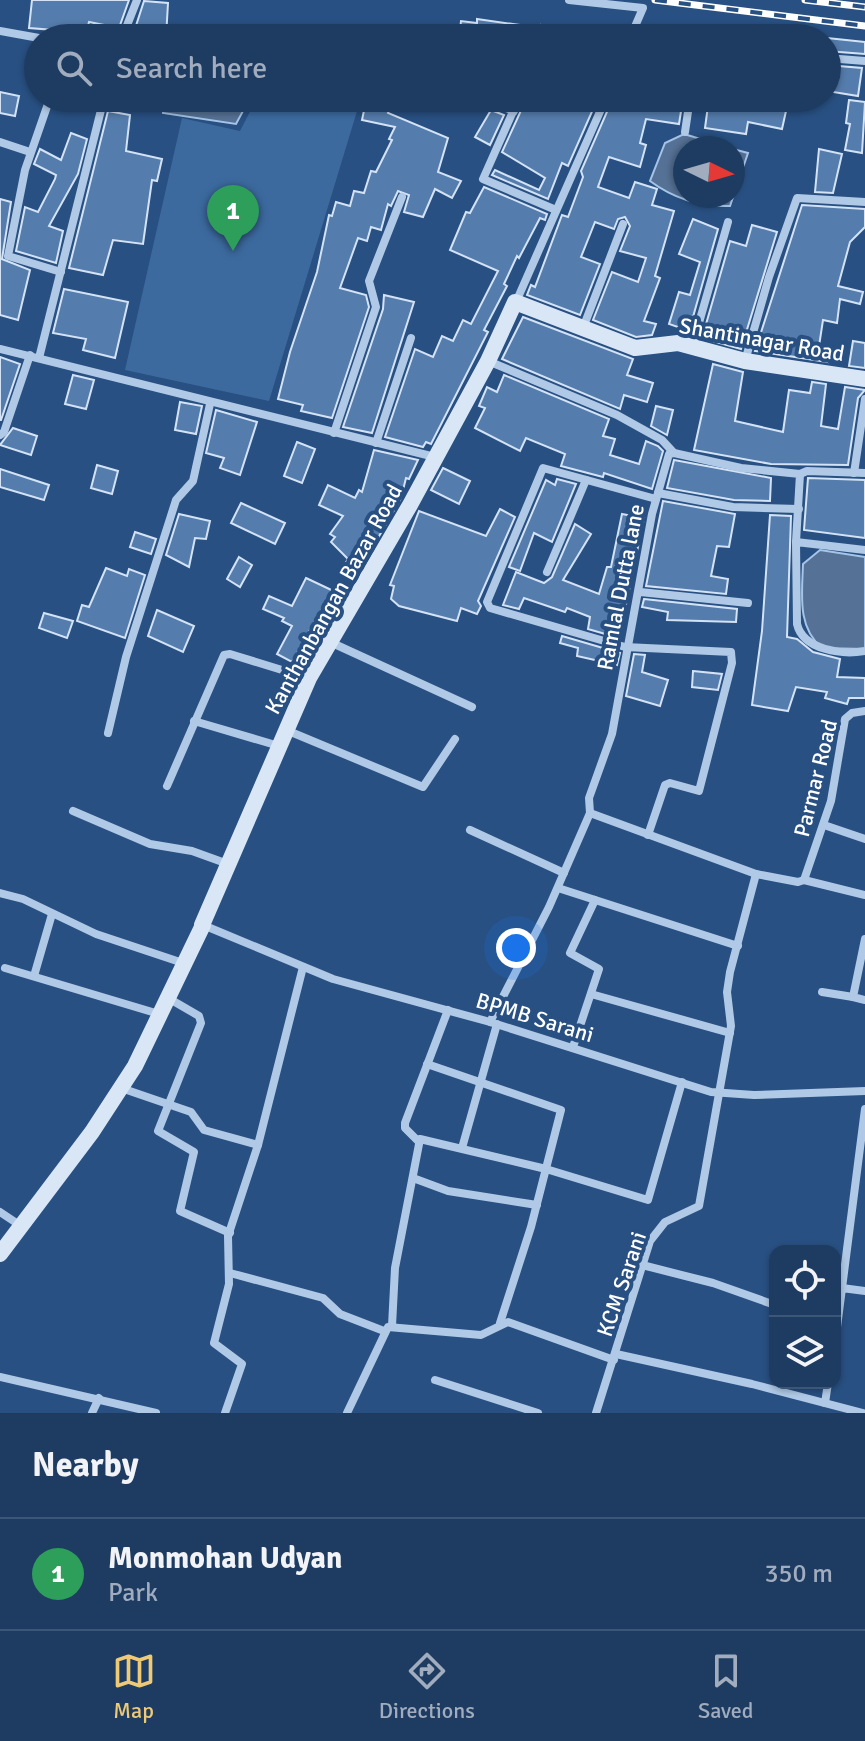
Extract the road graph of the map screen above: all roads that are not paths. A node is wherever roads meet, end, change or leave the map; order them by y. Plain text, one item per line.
1 (137, 0) edge
2 (569, 0) edge
3 (128, 24) edge
4 (636, 24) edge
5 (0, 31) edge
6 (24, 35) edge
7 (841, 59) edge
8 (865, 61) edge
9 (45, 112) edge
10 (101, 112) edge
11 (514, 112) edge
12 (600, 112) edge
13 (688, 112) edge
14 (685, 132) dead end
15 (0, 142) edge
16 (30, 152) junction
17 (402, 197) dead end
18 (865, 202) edge
19 (556, 210) junction
20 (728, 222) dead end
21 (623, 224) dead end
22 (61, 272) junction
23 (516, 302) junction
24 (583, 328) junction
25 (411, 338) dead end
26 (692, 348) junction
27 (0, 349) edge
28 (34, 356) junction
29 (488, 361) junction
30 (745, 361) junction
31 (865, 379) edge
32 (865, 399) edge
33 (210, 404) junction
34 (334, 433) junction
35 (0, 435) edge
36 (376, 443) junction
37 (674, 453) junction
38 (435, 457) junction
39 (854, 473) junction
40 (865, 473) edge
41 (800, 474) junction
42 (586, 480) junction
43 (657, 496) junction
44 (799, 509) junction
45 (796, 542) junction
46 (865, 550) edge
47 (547, 572) dead end
48 (640, 592) junction
49 (748, 603) dead end
50 (330, 642) junction
51 (625, 647) junction
52 (865, 651) edge
53 (309, 678) junction
54 (472, 707) dead end
55 (865, 711) edge
56 (194, 721) junction
57 (108, 733) dead end
58 (282, 738) junction
59 (455, 739) dead end
60 (167, 786) dead end
61 (73, 811) dead end
62 (590, 813) junction
63 (824, 825) junction
64 (470, 830) dead end
65 (648, 835) junction
66 (865, 839) edge
67 (228, 864) junction
68 (564, 873) junction
69 (756, 874) junction
70 (804, 880) junction
71 (558, 888) junction
72 (0, 893) edge
73 (865, 895) edge
74 (595, 900) junction
75 (52, 914) junction
76 (202, 925) junction
77 (865, 939) edge
78 (738, 946) junction
79 (183, 963) junction
80 (303, 967) junction
81 (5, 968) dead end
82 (34, 976) junction
83 (822, 992) dead end
84 (591, 994) junction
85 (167, 997) junction
86 (853, 997) junction
87 (865, 1000) edge
88 (448, 1010) junction
89 (159, 1014) junction
90 (494, 1023) junction
91 (730, 1033) junction
92 (573, 1047) junction
93 (427, 1064) junction
94 (682, 1082) junction
95 (480, 1083) junction
96 (121, 1088) junction
97 (865, 1091) edge
98 (720, 1093) junction
99 (168, 1104) junction
100 (865, 1109) edge
101 (418, 1141) junction
102 (258, 1145) junction
103 (462, 1148) junction
104 (546, 1169) junction
105 (413, 1178) junction
106 (537, 1205) junction
107 (0, 1212) edge
108 (21, 1226) junction
109 (230, 1233) junction
110 (0, 1254) edge
111 (642, 1265) junction
112 (230, 1273) junction
113 (842, 1288) junction
114 (865, 1291) edge
115 (769, 1303) edge
116 (837, 1317) edge
117 (500, 1323) junction
118 (388, 1329) junction
119 (615, 1357) junction
120 (0, 1377) edge
121 (435, 1380) dead end
122 (827, 1389) edge
123 (99, 1398) junction
124 (825, 1403) junction
125 (856, 1412) edge
126 (92, 1413) edge
127 (156, 1413) edge
128 (225, 1413) edge
129 (347, 1413) edge
130 (538, 1413) edge
131 (597, 1413) edge

1 - 3 street
2 - 4 street
5 - 6 street
7 - 8 street
9 - 16 street
10 - 22 street
11 - 19 street
12 - 19 street, Kanthanbangan Bazar Road
13 - 14 street
15 - 16 street
16 - 22 street
17 - 34 street
18 - 30 street
19 - 23 street, Kanthanbangan Bazar Road
20 - 26 street
21 - 24 street
22 - 28 street
23 - 24 street, Shantinagar Road
23 - 29 street, Kanthanbangan Bazar Road
24 - 26 street, Shantinagar Road
25 - 36 street
26 - 30 street, Shantinagar Road
27 - 28 street
28 - 33 street
28 - 35 street
29 - 37 street
29 - 38 street, Kanthanbangan Bazar Road
30 - 31 street, Shantinagar Road
32 - 39 street
33 - 34 street
33 - 57 street
34 - 36 street
36 - 38 street
37 - 41 street
37 - 43 street, Ramlal Dutta lane
38 - 50 street, Kanthanbangan Bazar Road
39 - 40 street
39 - 41 street
41 - 44 street
42 - 43 street
42 - 47 street
42 - 51 street
43 - 44 street
43 - 48 street, Ramlal Dutta lane
44 - 45 street
45 - 46 street
45 - 52 street
48 - 49 street
48 - 51 street, Ramlal Dutta lane
50 - 53 street, Kanthanbangan Bazar Road
50 - 54 street
51 - 62 street, Ramlal Dutta lane
51 - 65 street
53 - 56 street
53 - 58 street, Kanthanbangan Bazar Road
55 - 63 street, Parmar Road
56 - 58 street
56 - 60 street
58 - 59 street
58 - 67 street, Kanthanbangan Bazar Road
61 - 67 street
62 - 65 street
62 - 68 street
63 - 66 street
63 - 70 street, Parmar Road
64 - 68 street
65 - 69 street
67 - 76 street, Kanthanbangan Bazar Road
68 - 71 street
69 - 70 street
69 - 78 street
70 - 73 street
71 - 74 street
71 - 90 street
72 - 75 street
74 - 78 street
74 - 84 street
75 - 79 street
75 - 82 street
76 - 79 street, Kanthanbangan Bazar Road
76 - 80 street, BPMB Sarani
77 - 86 street
78 - 91 street
79 - 85 street, Kanthanbangan Bazar Road
80 - 88 street, BPMB Sarani
80 - 102 street
81 - 82 street
82 - 89 street
83 - 86 street
84 - 91 street
84 - 92 street
85 - 89 street, Kanthanbangan Bazar Road
85 - 99 street
86 - 87 street
88 - 90 street, BPMB Sarani
88 - 93 street
89 - 96 street, Kanthanbangan Bazar Road
90 - 92 street, BPMB Sarani
90 - 95 street
91 - 98 street
92 - 94 street, BPMB Sarani
93 - 95 street
93 - 101 street
94 - 98 street, BPMB Sarani
94 - 104 street
95 - 103 street
95 - 104 street
96 - 99 street
96 - 108 street, Kanthanbangan Bazar Road
97 - 98 street, BPMB Sarani
98 - 111 street, KCM Sarani
99 - 102 street
99 - 109 street
100 - 113 street
101 - 103 street
101 - 105 street
102 - 109 street
103 - 104 street
104 - 106 street
105 - 106 street
105 - 118 street
106 - 117 street
107 - 108 street
108 - 110 street, Kanthanbangan Bazar Road
109 - 112 street
111 - 115 street
111 - 119 street, KCM Sarani
112 - 118 street
112 - 128 street
113 - 114 street
113 - 116 street
117 - 118 street
117 - 119 street
118 - 129 street
119 - 124 street
119 - 131 street, KCM Sarani
120 - 123 street
121 - 130 street
122 - 124 street
123 - 126 street
123 - 127 street
124 - 125 street

